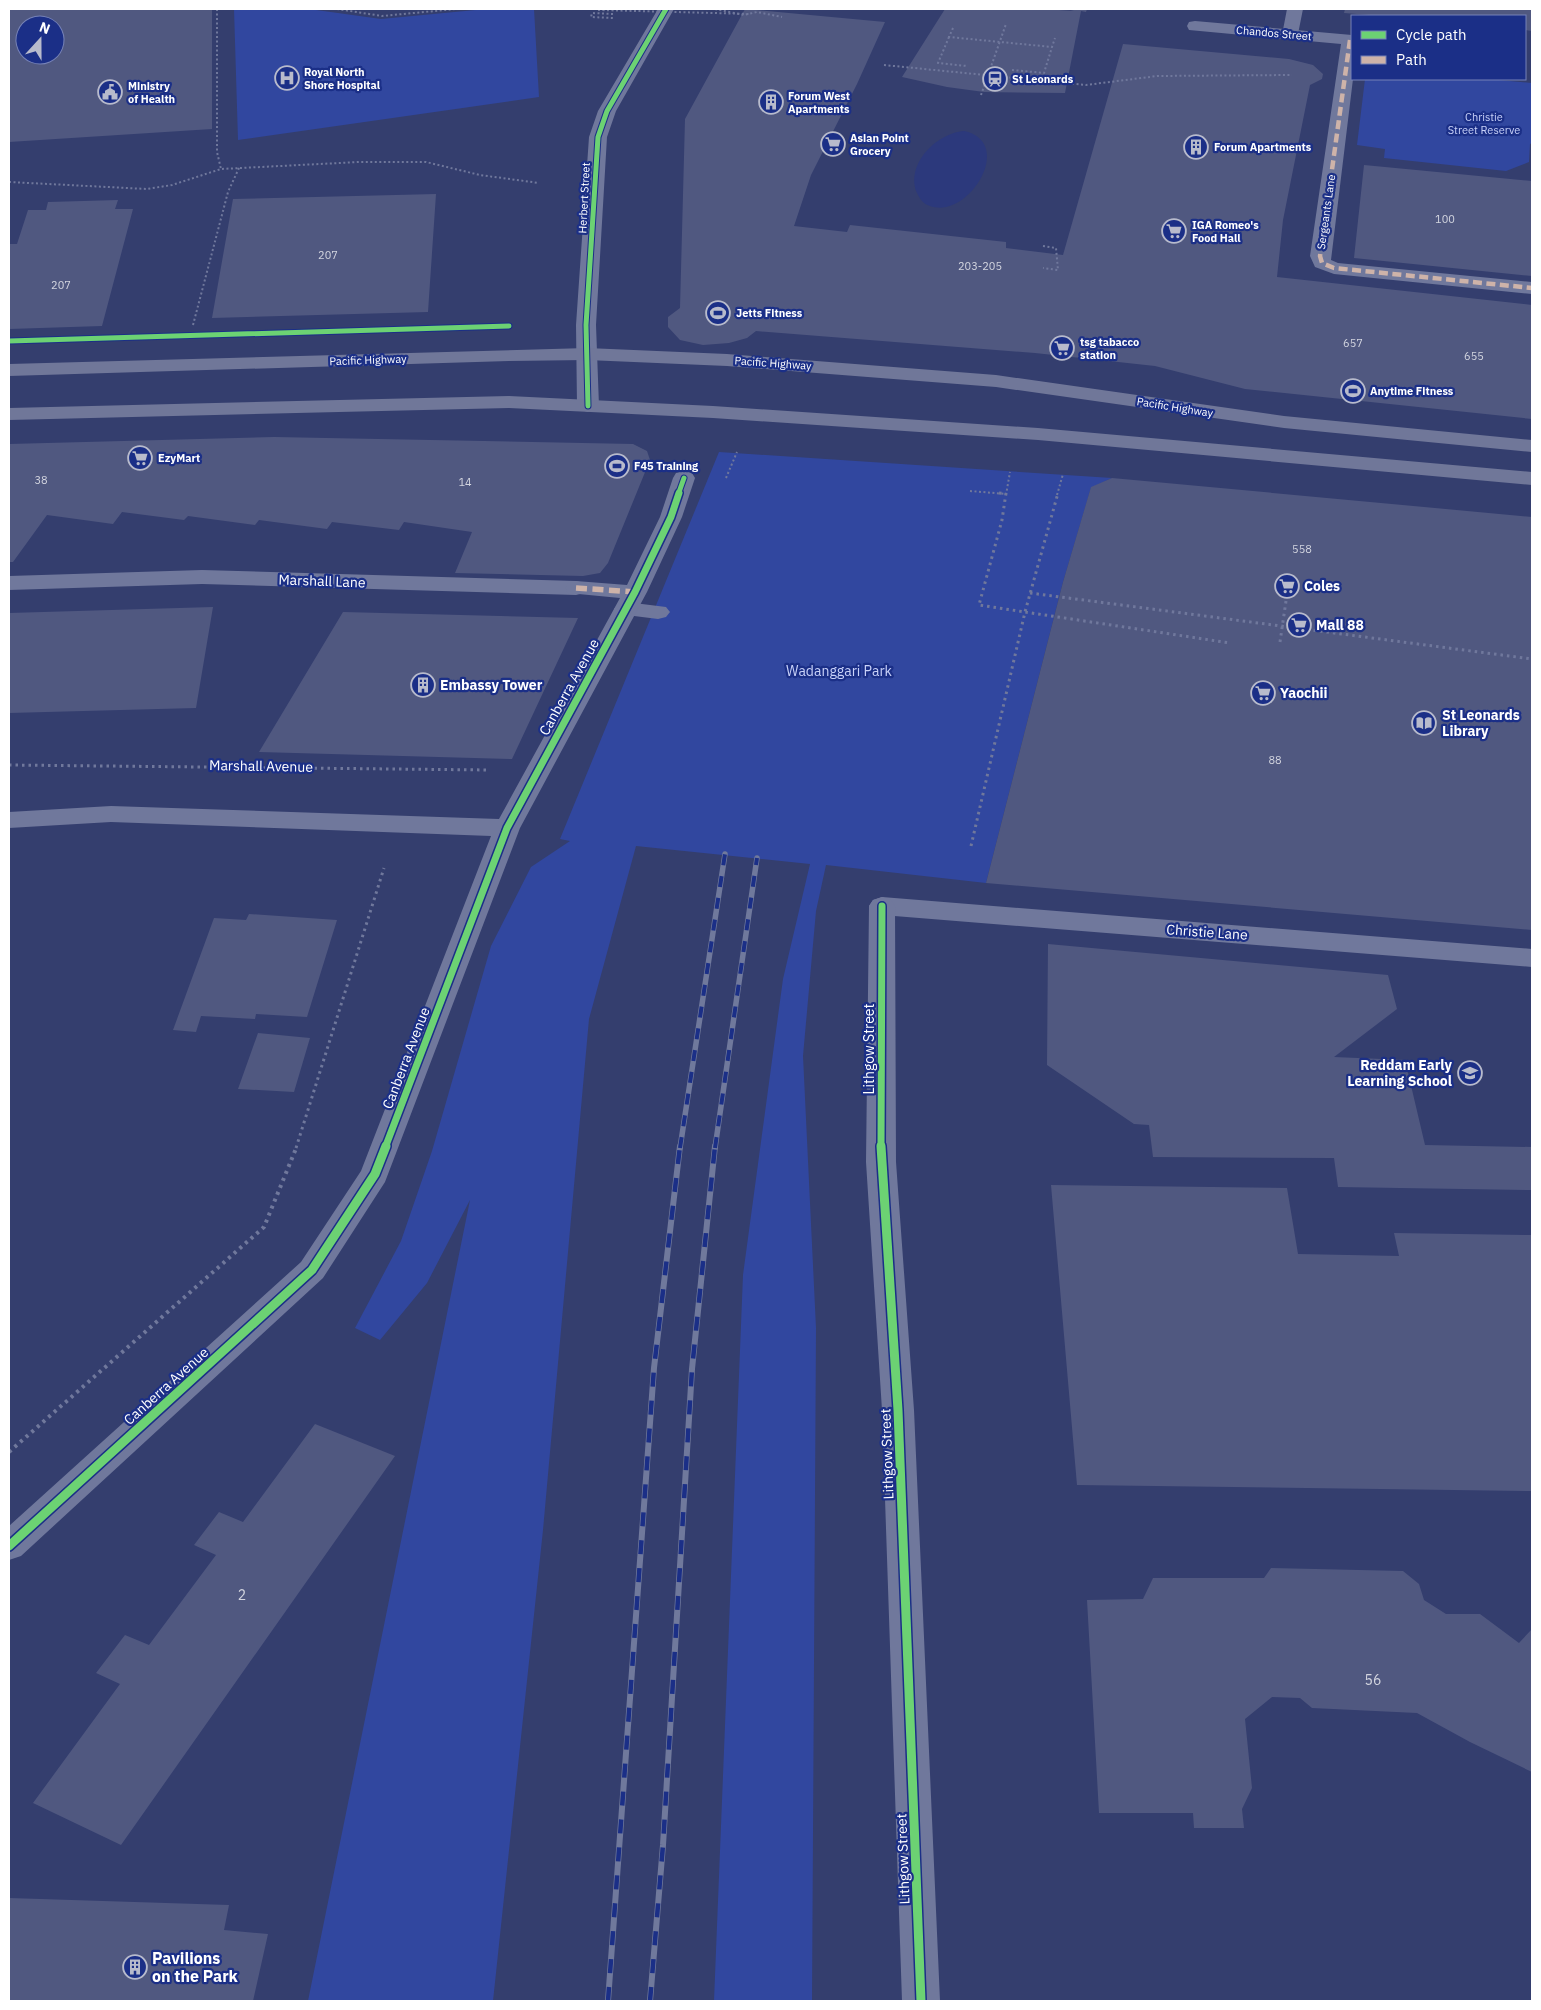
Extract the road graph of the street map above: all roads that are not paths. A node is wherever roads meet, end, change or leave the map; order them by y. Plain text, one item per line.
1 (666, 9) edge
2 (1295, 9) edge
3 (1195, 26) dead end
4 (1291, 35) junction
5 (1351, 40) edge
6 (1532, 288) edge
7 (587, 354) junction
8 (9, 370) edge
9 (588, 406) junction
10 (9, 414) edge
11 (1532, 446) edge
12 (684, 478) dead end
13 (1532, 479) edge
14 (9, 583) edge
15 (631, 601) junction
16 (658, 612) dead end
17 (9, 820) edge
18 (507, 828) junction
19 (882, 906) joint
20 (1532, 958) edge
21 (9, 1546) edge
22 (921, 2001) edge

1 - 7 street, Herbert Street
2 - 4 street
3 - 4 street, Chandos Street
4 - 5 street, Chandos Street
5 - 6 street, Sergeants Lane
7 - 8 main road, Pacific Highway
7 - 9 street, Herbert Street
7 - 11 main road, Pacific Highway
9 - 10 main road
9 - 13 main road
12 - 15 street, Canberra Avenue
14 - 15 street, Marshall Lane
15 - 16 street, Marshall Lane
15 - 18 street, Canberra Avenue
17 - 18 street
18 - 21 street, Canberra Avenue
19 - 20 street, Christie Lane
19 - 22 street, Lithgow Street

